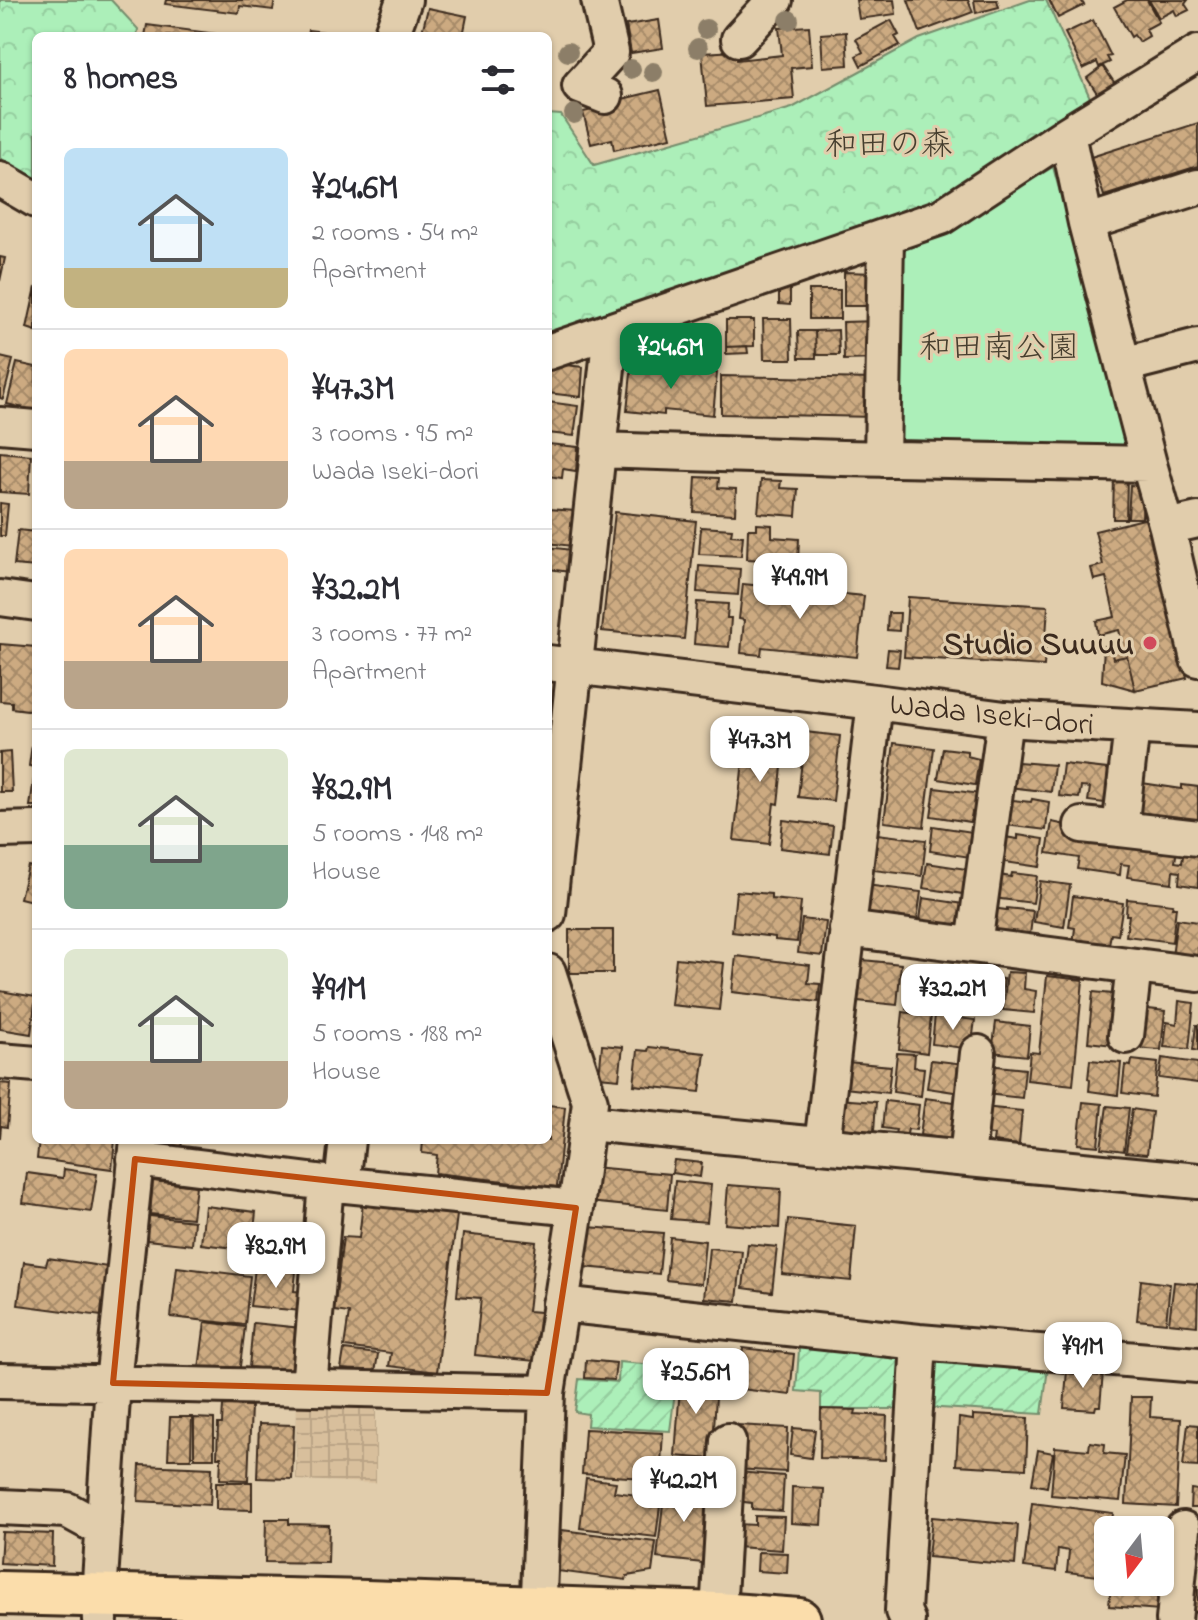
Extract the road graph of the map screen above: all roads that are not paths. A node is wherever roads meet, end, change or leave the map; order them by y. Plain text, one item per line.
1 (404, 0) edge
2 (599, 0) edge
3 (775, 0) edge
4 (392, 32) edge
5 (739, 39) dead end
6 (1198, 53) edge
7 (605, 96) dead end
8 (1067, 134) junction
9 (0, 179) edge
10 (1198, 187) edge
11 (32, 198) edge
12 (1086, 223) junction
13 (886, 237) junction
14 (611, 331) junction
15 (1198, 346) edge
16 (552, 351) edge
17 (1123, 365) junction
18 (0, 425) edge
19 (32, 428) edge
20 (598, 450) junction
21 (882, 459) junction
22 (1149, 464) junction
23 (1183, 523) edge
24 (0, 598) edge
25 (32, 602) edge
26 (1198, 659) edge
27 (561, 664) edge
28 (875, 702) junction
29 (1005, 719) junction
30 (1132, 727) junction
31 (1198, 730) edge
32 (1082, 825) dead end
33 (32, 829) edge
34 (1120, 829) junction
35 (0, 830) edge
36 (552, 836) edge
37 (1198, 838) edge
38 (847, 929) junction
39 (974, 945) junction
40 (1134, 966) junction
41 (1198, 974) edge
42 (552, 984) edge
43 (1126, 1036) dead end
44 (978, 1053) dead end
45 (0, 1061) edge
46 (32, 1064) edge
47 (588, 1123) junction
48 (346, 1144) edge
49 (822, 1145) junction
50 (137, 1150) edge
51 (967, 1159) junction
52 (1198, 1181) edge
53 (334, 1184) junction
54 (576, 1208) junction
55 (560, 1304) junction
56 (919, 1342) junction
57 (1198, 1365) edge
58 (0, 1381) edge
59 (113, 1383) junction
60 (309, 1388) junction
61 (547, 1393) junction
62 (728, 1441) dead end
63 (0, 1507) edge
64 (104, 1523) junction
65 (1183, 1529) dead end
66 (0, 1593) edge
67 (100, 1608) edge
68 (538, 1614) edge
69 (718, 1614) junction
70 (799, 1620) edge
71 (907, 1620) edge
72 (1174, 1620) edge

1 - 4 street
2 - 7 street
3 - 5 street
6 - 8 street
8 - 12 street
8 - 13 street
9 - 11 street
10 - 12 street
12 - 17 street
13 - 14 street
13 - 21 street
14 - 16 street
14 - 20 street
15 - 17 street
17 - 22 street
18 - 19 street
20 - 21 street
20 - 27 street
21 - 22 street
22 - 23 street
23 - 26 street
24 - 25 street
27 - 28 street, Wada Iseki-dori
27 - 36 street
28 - 29 street, Wada Iseki-dori
28 - 38 street
29 - 30 street, Wada Iseki-dori
29 - 39 street
30 - 31 street, Wada Iseki-dori
30 - 34 street
32 - 34 street
33 - 35 street
34 - 37 street
38 - 39 street
38 - 49 street
39 - 40 street
40 - 41 street
40 - 43 street
42 - 47 street
44 - 51 street
45 - 46 street
47 - 49 street
47 - 54 street
48 - 53 street
49 - 51 street
50 - 53 street
50 - 59 street
51 - 52 street
53 - 54 street
53 - 60 street
54 - 55 street
55 - 56 street
55 - 61 street
56 - 57 street
56 - 71 street
58 - 59 street
59 - 60 street
59 - 64 street
60 - 61 street
61 - 68 street
62 - 69 street
63 - 64 street
64 - 67 street
65 - 72 street
66 - 67 main road
67 - 68 main road
68 - 69 main road
69 - 70 main road

